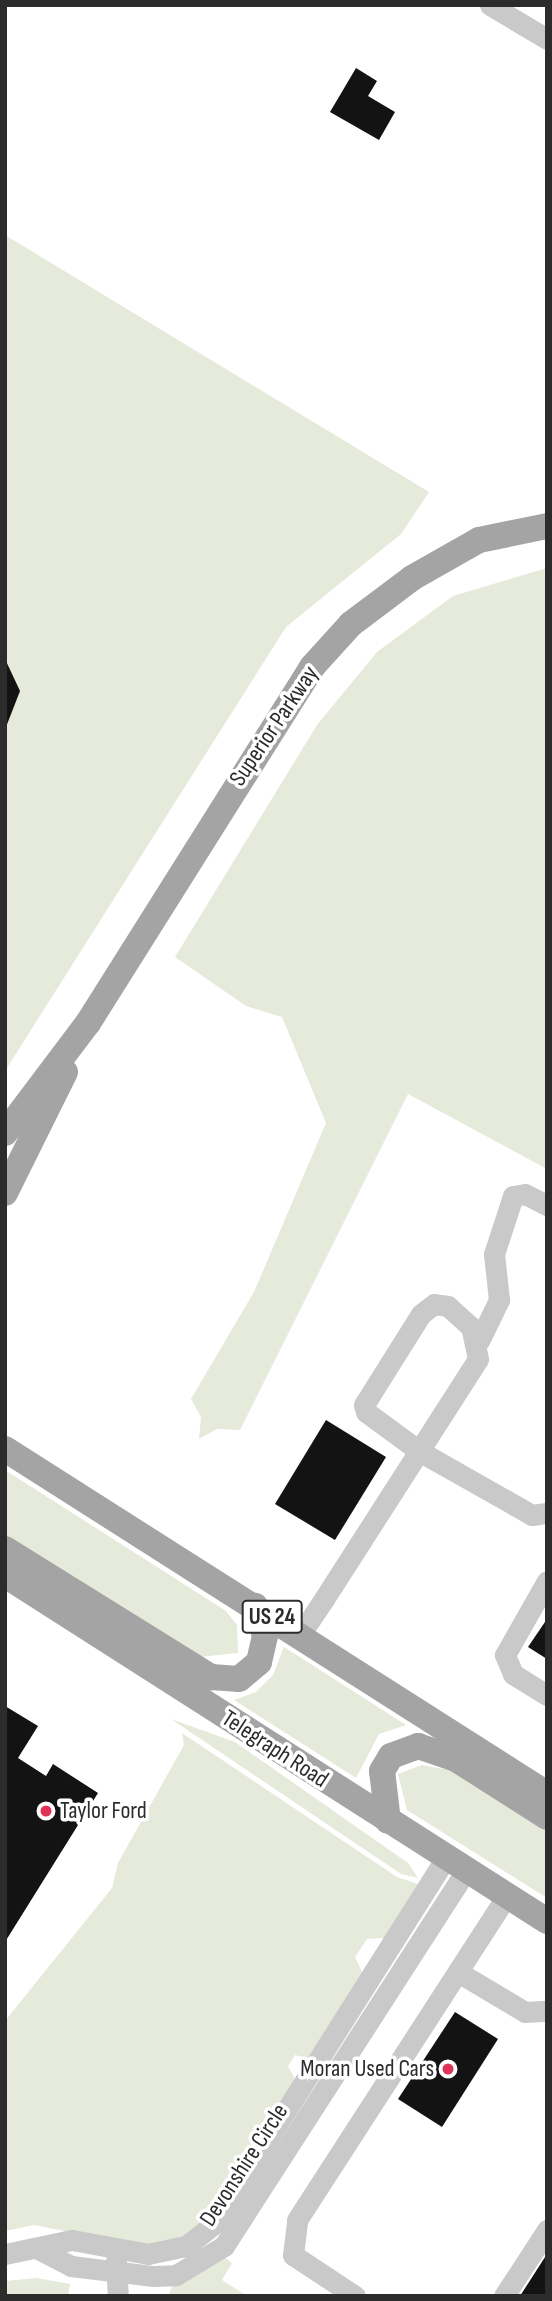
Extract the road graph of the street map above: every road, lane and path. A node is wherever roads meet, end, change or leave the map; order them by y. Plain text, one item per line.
1 (490, 5) edge
2 (547, 39) edge
3 (547, 526) edge
4 (88, 1023) junction
5 (5, 1133) edge
6 (5, 1193) edge
7 (547, 1205) edge
8 (479, 1341) junction
9 (5, 1448) edge
10 (419, 1451) junction
11 (547, 1513) edge
12 (5, 1549) edge
13 (5, 1575) edge
14 (547, 1581) edge
15 (254, 1606) junction
16 (300, 1635) junction
17 (547, 1695) edge
18 (547, 1794) edge
19 (547, 1817) edge
20 (388, 1821) junction
21 (456, 1864) junction
22 (507, 1896) junction
23 (547, 1921) edge
24 (458, 1972) junction
25 (547, 2011) edge
26 (312, 2070) junction
27 (329, 2083) junction
28 (547, 2230) edge
29 (38, 2249) junction
30 (116, 2249) junction
31 (5, 2254) edge
32 (148, 2254) junction
33 (116, 2273) junction
34 (155, 2286) edge
35 (118, 2296) edge
36 (355, 2296) edge
37 (504, 2296) edge

1 - 2 street
3 - 4 main road, Superior Parkway
4 - 5 main road, Superior Parkway
4 - 6 main road, Superior Parkway
7 - 8 street
8 - 10 street
8 - 10 street
9 - 15 main road, US 24
10 - 11 street
10 - 16 street
12 - 15 main road
13 - 20 main road, Telegraph Road
14 - 17 street
15 - 16 main road, US 24
16 - 18 main road, US 24
19 - 20 main road
20 - 21 main road, Telegraph Road
21 - 22 main road, Telegraph Road
21 - 26 street, Devonshire Circle
21 - 27 street, Devonshire Circle
22 - 23 main road, Telegraph Road
22 - 24 street
24 - 25 street
24 - 36 street
26 - 27 street
26 - 32 street, Devonshire Circle
27 - 34 street, Devonshire Circle
28 - 37 street
29 - 30 street, Devonshire Circle
29 - 31 street, Devonshire Circle
29 - 33 street, Devonshire Circle
30 - 32 street, Devonshire Circle
30 - 33 street
32 - 34 street
33 - 34 street, Devonshire Circle
33 - 35 street

